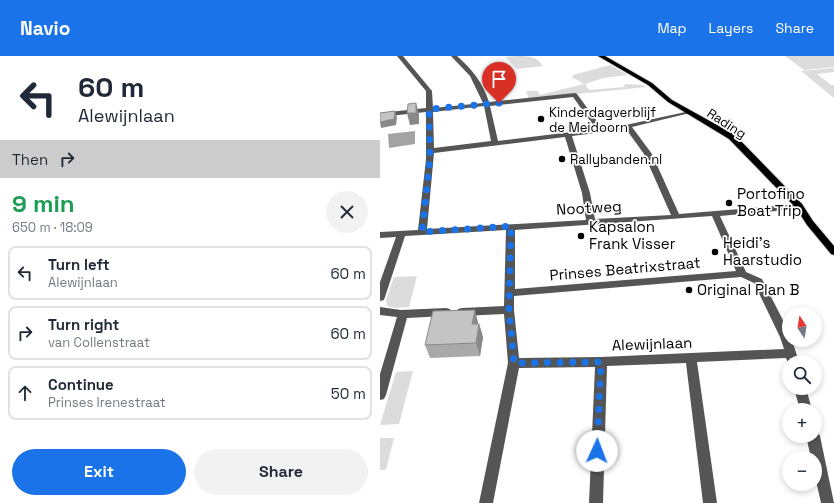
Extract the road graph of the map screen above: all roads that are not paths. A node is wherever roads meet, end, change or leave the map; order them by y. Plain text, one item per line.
1 (400, 56) edge
2 (454, 56) edge
3 (601, 56) edge
4 (487, 104) junction
5 (429, 109) junction
6 (688, 112) junction
7 (380, 115) edge
8 (628, 127) junction
9 (601, 131) junction
10 (568, 135) junction
11 (495, 143) junction
12 (430, 151) junction
13 (799, 206) junction
14 (715, 214) junction
15 (676, 217) junction
16 (591, 222) junction
17 (511, 226) junction
18 (422, 232) junction
19 (402, 233) junction
20 (380, 235) edge
21 (834, 252) edge
22 (742, 274) junction
23 (509, 293) junction
24 (380, 297) edge
25 (509, 310) junction
26 (380, 311) edge
27 (403, 314) junction
28 (791, 355) edge
29 (782, 357) edge
30 (691, 358) junction
31 (601, 362) junction
32 (514, 363) junction
33 (381, 390) edge
34 (815, 443) edge
35 (486, 503) edge
36 (596, 503) edge
37 (710, 503) edge
38 (828, 503) edge

1 - 5 street
2 - 4 street
3 - 6 main road, Rading
4 - 5 street
4 - 9 street
4 - 11 street
5 - 7 street
5 - 12 street
6 - 8 street
6 - 13 main road, Rading
8 - 9 street
8 - 15 street
9 - 10 street
10 - 11 street
10 - 16 street
11 - 12 street
12 - 18 street
13 - 14 street, Nootweg
13 - 21 main road, Rading
14 - 15 street, Nootweg
14 - 22 street
15 - 16 street, Nootweg
16 - 17 street, Nootweg
17 - 18 street, Nootweg
17 - 23 street
18 - 19 street, Nootweg
19 - 20 street, Nootweg
19 - 24 street
22 - 23 street, Prinses Beatrixstraat
22 - 28 street
23 - 25 street
25 - 27 street
25 - 32 street
26 - 27 street
27 - 33 street
29 - 30 street, Alewijnlaan
30 - 31 street, Alewijnlaan
30 - 37 street
31 - 32 street, Alewijnlaan
31 - 36 street
32 - 35 street
34 - 38 street

